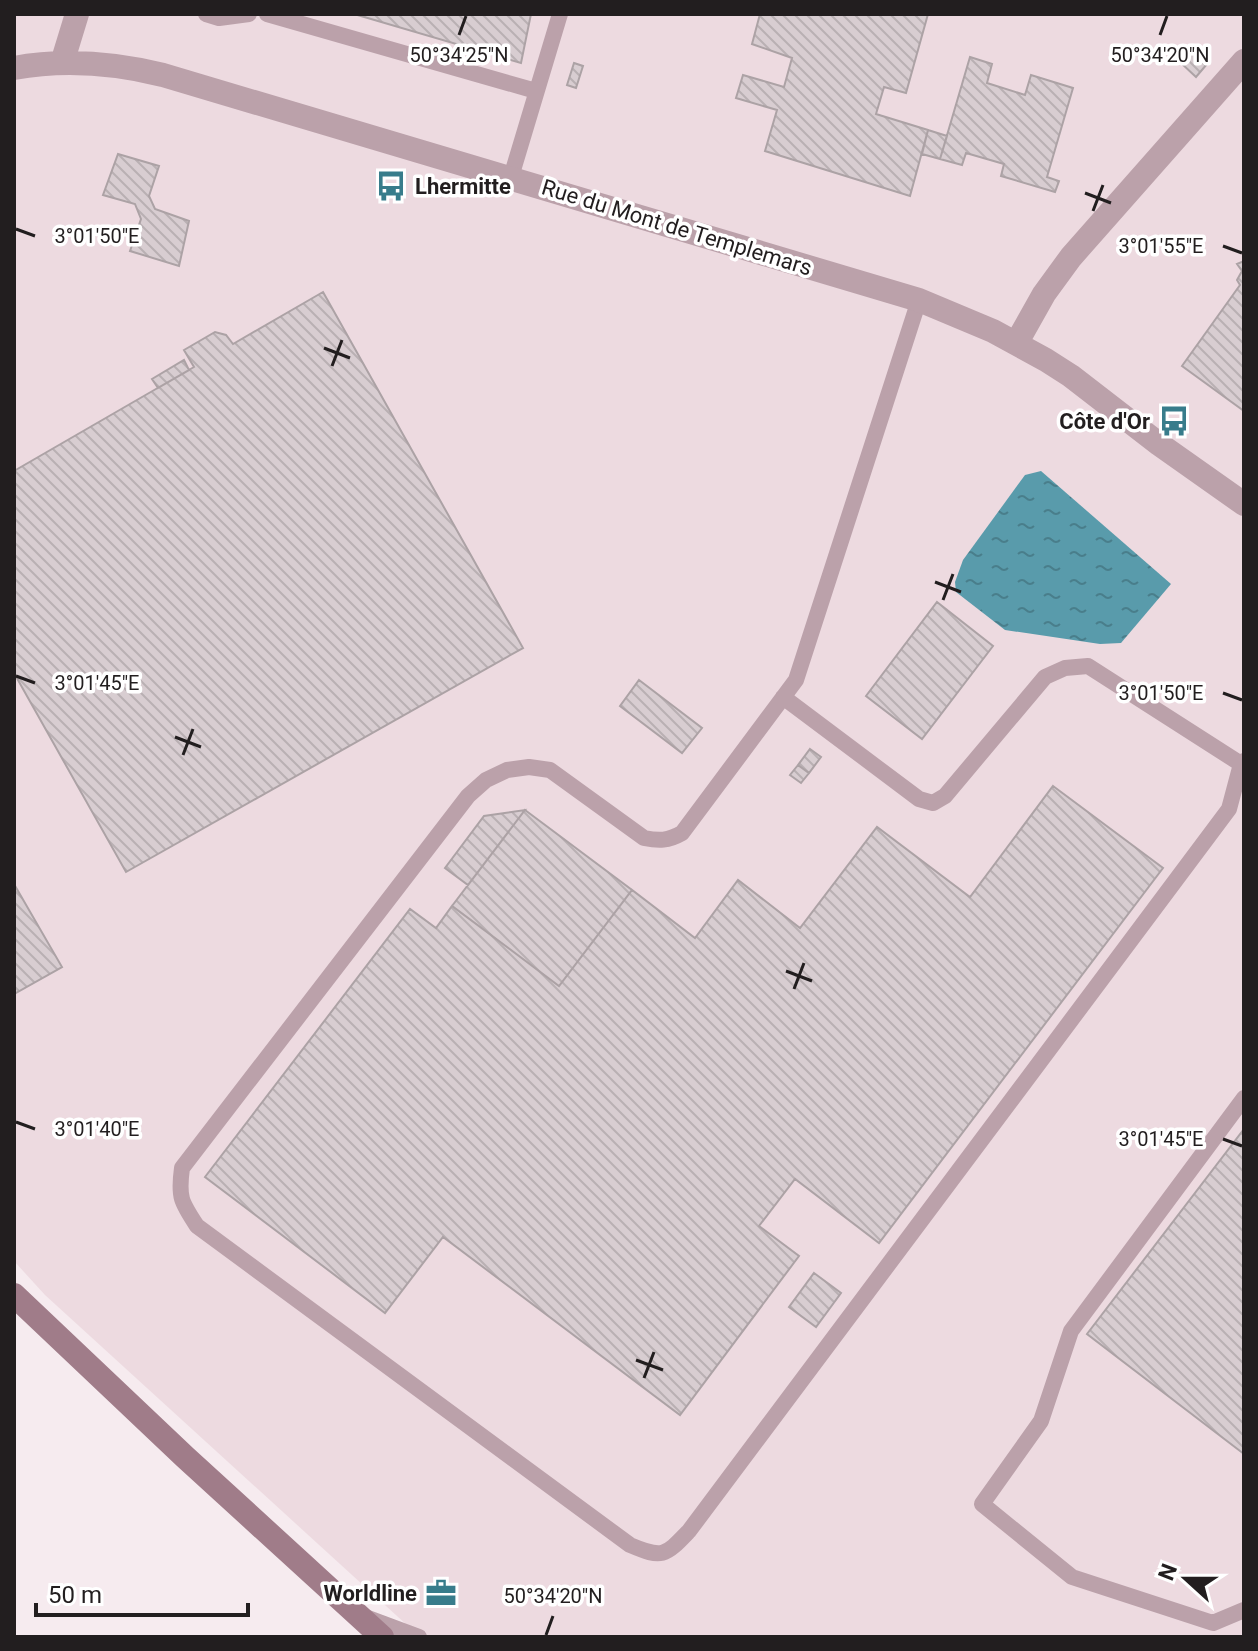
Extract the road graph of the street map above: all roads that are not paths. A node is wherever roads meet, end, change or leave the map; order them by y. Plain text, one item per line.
1 (77, 14) edge
2 (206, 14) edge
3 (249, 14) edge
4 (267, 14) edge
5 (560, 14) edge
6 (1244, 61) edge
7 (62, 63) junction
8 (14, 68) edge
9 (536, 91) junction
10 (511, 177) junction
11 (919, 300) junction
12 (1017, 342) junction
13 (1244, 504) edge
14 (783, 697) junction
15 (1242, 762) edge
16 (1244, 1098) edge
17 (16, 1297) edge
18 (1244, 1610) edge
19 (356, 1613) junction
20 (382, 1637) edge
21 (419, 1637) edge

1 - 7 street
2 - 3 lane
4 - 9 lane
5 - 9 lane
6 - 12 street
7 - 8 street, Rue du Mont de Templemars
7 - 10 street, Rue du Mont de Templemars
9 - 10 lane
10 - 11 street, Rue du Mont de Templemars
11 - 12 street, Rue du Mont de Templemars
11 - 14 lane
12 - 13 street, Rue du Mont de Templemars
14 - 15 lane
14 - 15 lane
16 - 18 lane
17 - 19 main road
19 - 20 main road
19 - 21 lane

